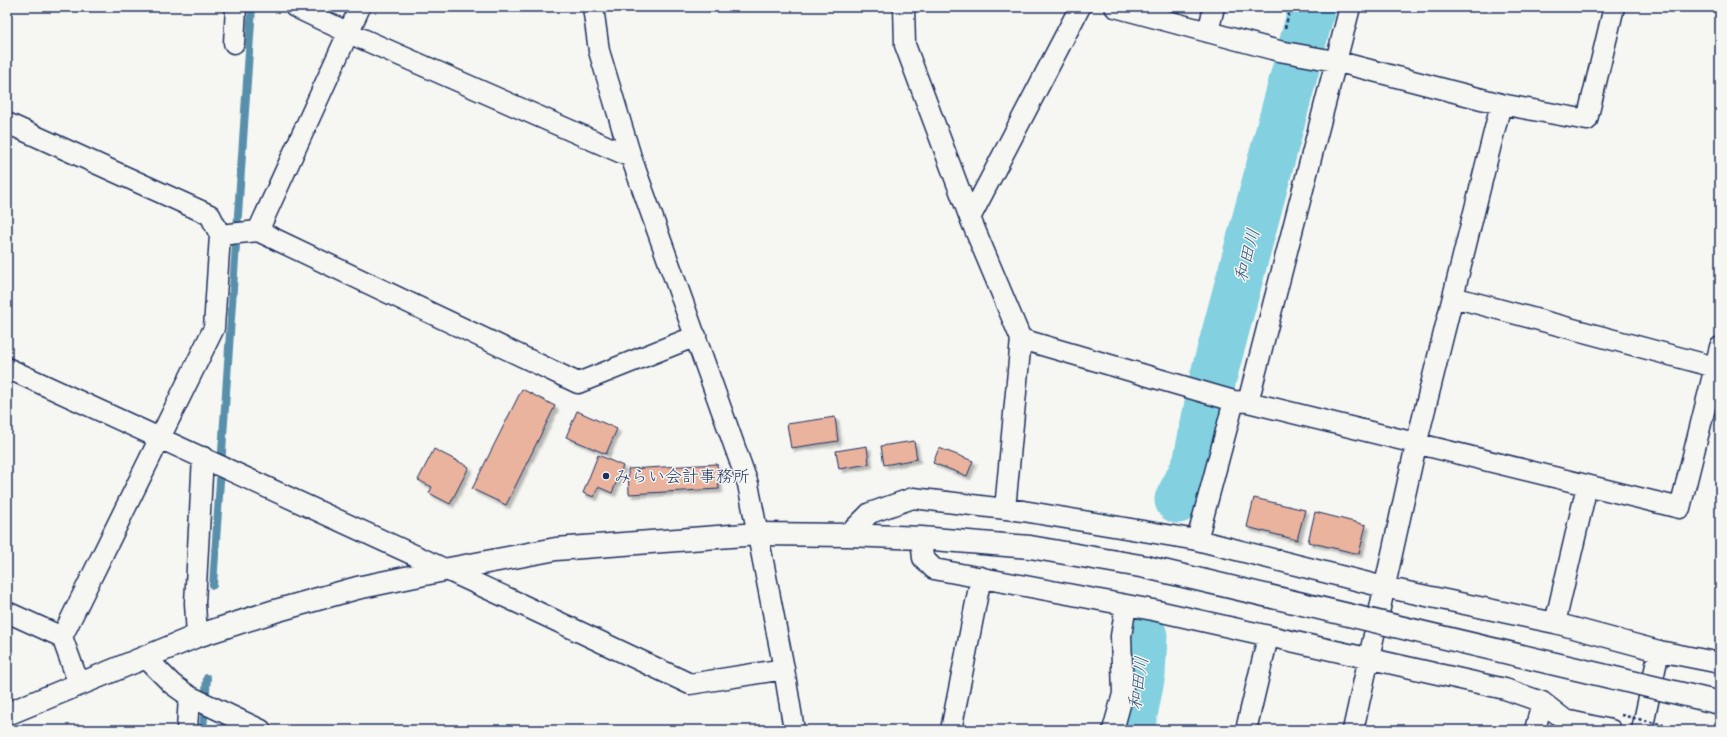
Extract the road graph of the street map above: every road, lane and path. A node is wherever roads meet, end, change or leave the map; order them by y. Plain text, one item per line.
1 (236, 7) edge
2 (296, 7) edge
3 (360, 7) edge
4 (593, 7) edge
5 (904, 7) edge
6 (1080, 7) edge
7 (1115, 7) edge
8 (1214, 7) edge
9 (1350, 7) edge
10 (1614, 7) edge
11 (1208, 32) junction
12 (349, 33) junction
13 (234, 43) dead end
14 (1335, 61) junction
15 (1501, 104) junction
16 (7, 123) edge
17 (631, 157) junction
18 (970, 218) junction
19 (254, 231) junction
20 (220, 235) junction
21 (1453, 297) junction
22 (696, 336) junction
23 (1021, 338) junction
24 (1720, 347) edge
25 (1715, 367) junction
26 (7, 368) edge
27 (1238, 401) junction
28 (159, 438) junction
29 (1416, 445) junction
30 (203, 457) junction
31 (1587, 486) junction
32 (1005, 509) junction
33 (758, 534) junction
34 (848, 535) junction
35 (921, 538) junction
36 (1197, 540) junction
37 (444, 570) junction
38 (981, 577) junction
39 (1384, 586) junction
40 (1126, 604) junction
41 (7, 612) edge
42 (1556, 623) junction
43 (1376, 626) junction
44 (198, 636) junction
45 (62, 637) junction
46 (1268, 637) junction
47 (1454, 642) dead end
48 (1659, 651) junction
49 (145, 657) junction
50 (1368, 658) junction
51 (1720, 663) edge
52 (784, 669) junction
53 (79, 684) junction
54 (189, 697) junction
55 (1542, 702) junction
56 (1720, 702) edge
57 (7, 714) edge
58 (1616, 723) edge
59 (1684, 729) edge
60 (187, 730) edge
61 (261, 730) edge
62 (794, 730) edge
63 (951, 730) edge
64 (1114, 730) edge
65 (1246, 730) edge
66 (1353, 730) edge
67 (1535, 730) edge
68 (1642, 730) edge
69 (1688, 730) edge

1 - 13 street
2 - 12 street
3 - 12 street
4 - 17 street
5 - 18 street
6 - 18 street
7 - 11 street
8 - 11 street
9 - 14 street
10 - 15 street
11 - 14 street
12 - 17 street
12 - 19 street
14 - 15 street
14 - 27 street
15 - 21 street
16 - 20 street
17 - 22 street
18 - 23 street
19 - 20 street
19 - 22 street
20 - 28 street
21 - 25 street
21 - 29 street
22 - 33 street
23 - 27 street
23 - 32 street
24 - 25 street
25 - 31 street
26 - 28 street
27 - 29 street
27 - 36 street
28 - 30 street
28 - 45 street
29 - 31 street
29 - 39 street
30 - 37 street
30 - 44 street
31 - 42 street
32 - 34 street
32 - 36 street
33 - 34 street
33 - 37 street
33 - 52 street
34 - 35 street
35 - 38 street
35 - 56 street, bridge
36 - 39 street
37 - 44 street
37 - 52 street
38 - 40 street
38 - 63 street
39 - 42 street
39 - 43 street
40 - 46 street
40 - 64 street
41 - 45 street
42 - 48 street
43 - 47 street
43 - 50 street
44 - 49 street
45 - 53 street
46 - 50 street
46 - 65 street
48 - 51 street
48 - 68 street
49 - 53 street
49 - 54 street
50 - 55 street
50 - 66 street
52 - 62 street
53 - 57 street
54 - 60 street
54 - 61 street
55 - 58 street
55 - 67 street
58 - 59 path, bridge
59 - 69 path

